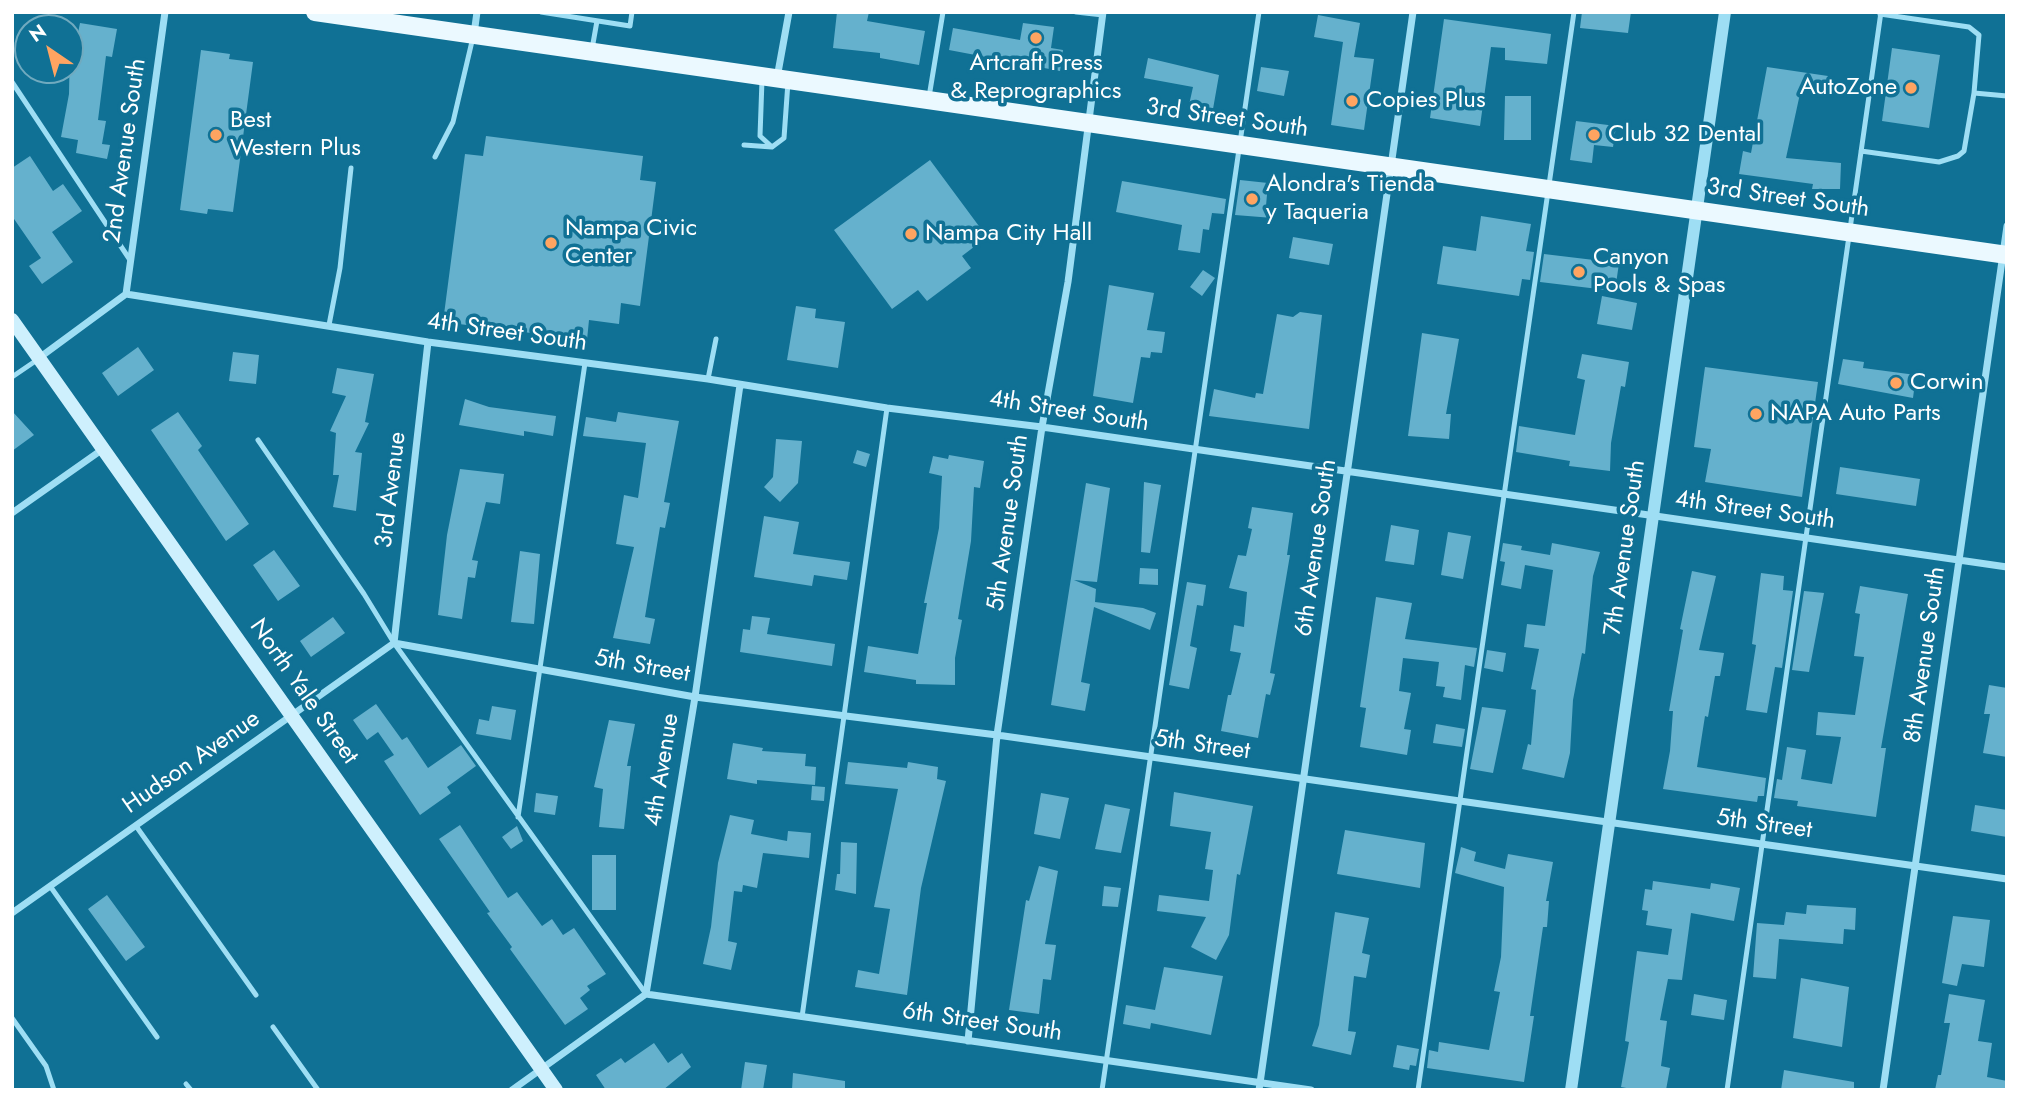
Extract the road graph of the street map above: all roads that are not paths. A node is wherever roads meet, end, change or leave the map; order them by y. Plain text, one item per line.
1 (165, 12) edge
2 (317, 12) edge
3 (477, 12) edge
4 (541, 12) edge
5 (632, 12) edge
6 (789, 12) edge
7 (943, 12) edge
8 (1076, 12) edge
9 (1259, 12) edge
10 (1413, 12) edge
11 (1574, 12) edge
12 (1725, 12) edge
13 (1881, 13) edge
14 (1103, 14) edge
15 (597, 21) junction
16 (474, 35) junction
17 (592, 52) junction
18 (776, 78) junction
19 (12, 82) edge
20 (1974, 93) junction
21 (2007, 96) edge
22 (929, 100) junction
23 (1089, 124) junction
24 (744, 145) dead end
25 (1239, 145) junction
26 (772, 147) junction
27 (1861, 151) junction
28 (435, 157) dead end
29 (1391, 167) junction
30 (351, 168) dead end
31 (1548, 189) junction
32 (1696, 211) junction
33 (2007, 226) edge
34 (1849, 233) junction
35 (2005, 255) edge
36 (130, 261) junction
37 (126, 294) junction
38 (12, 320) edge
39 (329, 325) junction
40 (716, 339) dead end
41 (428, 342) junction
42 (39, 358) junction
43 (585, 363) junction
44 (12, 377) edge
45 (708, 379) junction
46 (740, 385) junction
47 (887, 408) junction
48 (1042, 427) junction
49 (258, 440) dead end
50 (103, 449) junction
51 (1195, 451) junction
52 (1347, 473) junction
53 (1502, 494) junction
54 (12, 513) edge
55 (1651, 516) junction
56 (1806, 537) junction
57 (1959, 559) junction
58 (2007, 567) edge
59 (394, 643) junction
60 (540, 669) junction
61 (695, 696) junction
62 (292, 716) junction
63 (845, 717) junction
64 (997, 736) junction
65 (1149, 758) junction
66 (1304, 779) junction
67 (1459, 802) junction
68 (518, 817) junction
69 (1608, 822) junction
70 (136, 826) junction
71 (1762, 844) junction
72 (1915, 866) junction
73 (2007, 879) edge
74 (50, 886) junction
75 (12, 913) edge
76 (256, 995) dead end
77 (646, 995) junction
78 (802, 1017) junction
79 (12, 1018) edge
80 (273, 1027) dead end
81 (157, 1037) dead end
82 (968, 1041) junction
83 (1107, 1060) junction
84 (541, 1069) junction
85 (186, 1083) dead end
86 (1260, 1086) edge
87 (54, 1090) edge
88 (191, 1090) edge
89 (318, 1090) edge
90 (512, 1090) edge
91 (556, 1090) edge
92 (1102, 1090) edge
93 (1311, 1090) edge
94 (1418, 1090) edge
95 (1571, 1090) edge
96 (1727, 1090) edge
97 (1883, 1090) edge

1 - 36 street, 2nd Avenue South
2 - 16 main road, 3rd Street South
3 - 16 street
4 - 15 lane
5 - 15 lane
6 - 18 street
7 - 22 lane
8 - 14 lane
9 - 25 lane
10 - 29 street, 6th Avenue South
11 - 31 lane
12 - 32 street, 7th Avenue South
13 - 20 lane
13 - 27 lane
14 - 23 street, 5th Avenue South
15 - 17 lane
16 - 17 main road, 3rd Street South
16 - 28 lane
17 - 18 main road, 3rd Street South
18 - 22 main road, 3rd Street South
18 - 26 lane
18 - 26 lane
19 - 36 lane
20 - 21 lane
20 - 27 lane
22 - 23 main road, 3rd Street South
23 - 25 main road, 3rd Street South
23 - 48 street, 5th Avenue South
24 - 26 lane
25 - 29 main road, 3rd Street South
25 - 51 lane
27 - 34 lane
29 - 31 main road, 3rd Street South
29 - 52 street, 6th Avenue South
30 - 39 lane
31 - 32 main road, 3rd Street South
31 - 53 lane
32 - 34 main road, 3rd Street South
32 - 55 street, 7th Avenue South
33 - 35 street, 8th Avenue South
34 - 35 main road, 3rd Street South
34 - 56 lane
35 - 57 street, 8th Avenue South
36 - 37 street, 2nd Avenue South
37 - 39 street, 4th Street South
37 - 42 street
38 - 42 main road, North Yale Street
39 - 41 street, 4th Street South
40 - 45 lane
41 - 43 street, 4th Street South
41 - 59 street, 3rd Avenue
42 - 44 lane
42 - 50 main road, North Yale Street
43 - 45 street, 4th Street South
43 - 60 lane
45 - 46 street, 4th Street South
46 - 47 street, 4th Street South
46 - 61 street, 4th Avenue
47 - 48 street, 4th Street South
47 - 63 lane
48 - 51 street, 4th Street South
48 - 64 street, 5th Avenue South
49 - 59 lane
50 - 54 street
50 - 62 main road, North Yale Street
51 - 52 street, 4th Street South
51 - 65 lane
52 - 53 street, 4th Street South
52 - 66 street, 6th Avenue South
53 - 55 street, 4th Street South
53 - 67 lane
55 - 56 street, 4th Street South
55 - 69 street, 7th Avenue South
56 - 57 street, 4th Street South
56 - 71 lane
57 - 58 street, 4th Street South
57 - 72 street, 8th Avenue South
59 - 60 street, 5th Street
59 - 62 street, Hudson Avenue
59 - 68 lane
60 - 61 street, 5th Street
60 - 68 lane
61 - 63 street, 5th Street
61 - 77 street, 4th Avenue
62 - 70 street, Hudson Avenue
62 - 84 main road, North Yale Street
63 - 64 street, 5th Street
63 - 78 lane
64 - 65 street, 5th Street
64 - 82 street, 5th Avenue South
65 - 66 street, 5th Street
65 - 83 lane
66 - 67 street, 5th Street
66 - 86 street, 6th Avenue South
67 - 69 street, 5th Street
67 - 94 lane
68 - 77 lane
69 - 71 street, 5th Street
69 - 95 street, 7th Avenue South
70 - 74 street, Hudson Avenue
70 - 76 lane
71 - 72 street, 5th Street
71 - 96 lane
72 - 73 street, 5th Street
72 - 97 street, 8th Avenue South
74 - 75 street, Hudson Avenue
74 - 81 lane
77 - 78 street, 6th Street South
77 - 84 street
78 - 82 street, 6th Street South
79 - 87 lane
80 - 89 lane
82 - 83 street, 6th Street South
83 - 86 street, 6th Street South
83 - 92 lane
84 - 90 street
84 - 91 main road, North Yale Street
85 - 88 lane
86 - 93 street, 6th Street South

